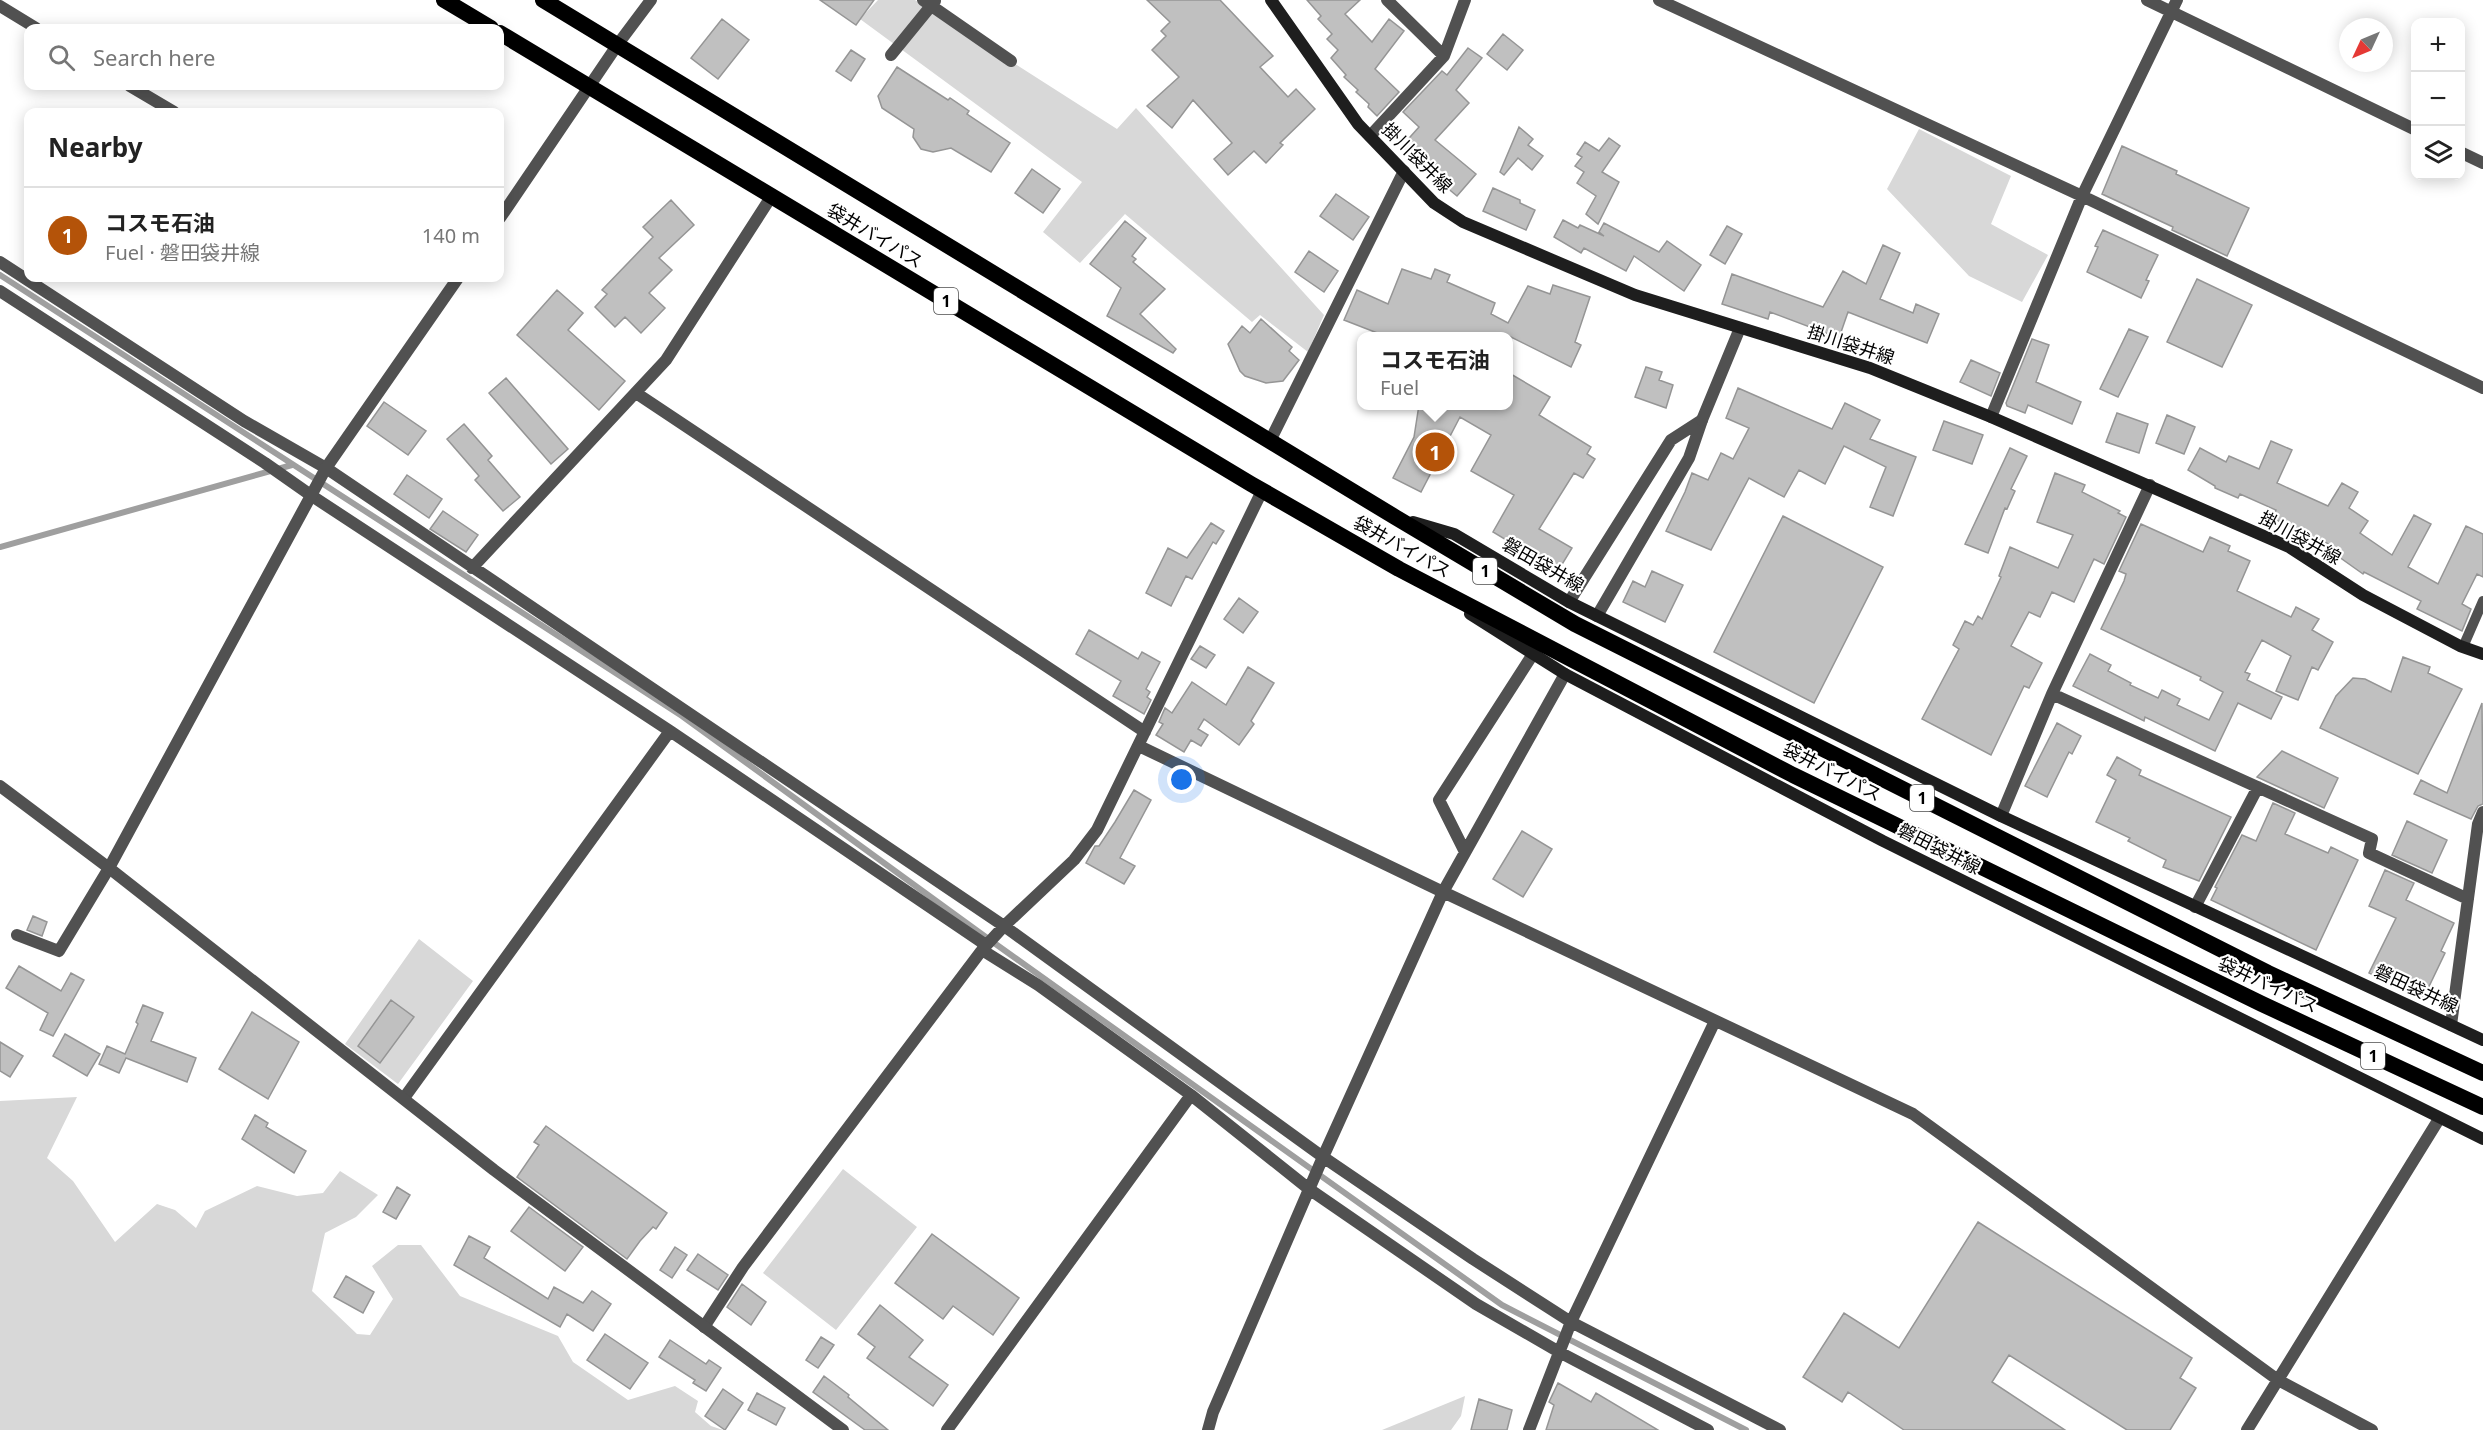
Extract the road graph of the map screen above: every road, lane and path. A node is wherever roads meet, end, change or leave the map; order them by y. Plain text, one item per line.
1 (444, 0) edge
2 (543, 0) edge
3 (651, 0) edge
4 (1271, 0) edge
5 (1387, 0) edge
6 (1464, 0) edge
7 (1659, 0) edge
8 (2147, 0) edge
9 (2177, 0) edge
10 (930, 2) edge
11 (0, 6) edge
12 (2172, 12) junction
13 (29, 24) edge
14 (485, 24) edge
15 (504, 35) edge
16 (618, 44) junction
17 (891, 55) dead end
18 (1444, 56) junction
19 (1011, 61) dead end
20 (590, 88) junction
21 (137, 90) edge
22 (167, 108) edge
23 (2411, 128) edge
24 (1370, 136) junction
25 (2465, 154) edge
26 (2483, 163) edge
27 (1404, 171) junction
28 (771, 196) junction
29 (2082, 196) junction
30 (504, 212) edge
31 (0, 262) edge
32 (24, 278) edge
33 (31, 282) edge
34 (451, 282) edge
35 (0, 291) edge
36 (1740, 328) junction
37 (2483, 388) edge
38 (636, 393) junction
39 (1991, 417) junction
40 (1702, 420) junction
41 (1270, 441) junction
42 (324, 472) junction
43 (2150, 485) junction
44 (1263, 491) junction
45 (313, 494) junction
46 (1395, 517) junction
47 (1394, 566) junction
48 (472, 568) junction
49 (1569, 602) junction
50 (2483, 602) edge
51 (1597, 616) junction
52 (2463, 647) junction
53 (1533, 654) junction
54 (2483, 654) edge
55 (1564, 674) junction
56 (2052, 694) junction
57 (670, 731) junction
58 (1145, 732) junction
59 (1140, 746) junction
60 (0, 786) edge
61 (2258, 787) junction
62 (2483, 812) edge
63 (2001, 816) junction
64 (1465, 852) junction
65 (109, 868) junction
66 (1443, 892) junction
67 (2468, 899) junction
68 (2195, 907) junction
69 (1004, 926) junction
70 (17, 935) dead end
71 (984, 948) junction
72 (1714, 1021) junction
73 (2451, 1025) junction
74 (2483, 1040) edge
75 (2483, 1073) edge
76 (1191, 1095) junction
77 (404, 1098) junction
78 (2483, 1107) edge
79 (2439, 1119) junction
80 (2483, 1139) edge
81 (1321, 1162) junction
82 (1310, 1186) junction
83 (1570, 1325) junction
84 (704, 1327) junction
85 (1562, 1350) junction
86 (2278, 1380) junction
87 (843, 1430) edge
88 (947, 1430) edge
89 (1208, 1430) edge
90 (1529, 1430) edge
91 (1708, 1430) edge
92 (1780, 1430) edge
93 (2247, 1430) edge
94 (2372, 1430) edge

1 - 14 highway
2 - 16 highway, 袋井バイパス / 1
3 - 16 street
4 - 24 main road, 掛川袋井線
5 - 18 street
6 - 18 street
7 - 29 street
8 - 12 street
9 - 12 street
10 - 17 street
10 - 19 street
11 - 13 street
12 - 23 street
12 - 29 street
15 - 20 highway, 袋井バイパス / 1
16 - 20 street
16 - 41 highway, 袋井バイパス / 1
18 - 24 street
20 - 28 highway, 袋井バイパス / 1
20 - 30 street
21 - 22 street
24 - 27 main road, 掛川袋井線
25 - 26 street
27 - 36 main road, 掛川袋井線
27 - 41 street
28 - 38 street
28 - 44 highway, 袋井バイパス / 1
29 - 37 street
29 - 39 street
31 - 32 street
33 - 42 street
34 - 42 street
35 - 45 street
36 - 39 main road, 掛川袋井線
36 - 40 street
38 - 48 street
38 - 58 street
39 - 43 main road, 掛川袋井線
40 - 49 street
40 - 51 street
41 - 46 highway, 袋井バイパス / 1
42 - 45 street
42 - 48 street
43 - 52 main road, 掛川袋井線
43 - 56 street
44 - 47 highway, 袋井バイパス / 1
44 - 58 street
45 - 57 street
45 - 65 street
46 - 49 main road, 磐田袋井線
46 - 75 highway, 袋井バイパス / 1
47 - 53 main road, 磐田袋井線
47 - 78 highway, 袋井バイパス / 1
48 - 69 street
49 - 51 main road, 磐田袋井線
50 - 52 lane
51 - 63 main road, 磐田袋井線
52 - 54 main road, 掛川袋井線
53 - 55 main road, 磐田袋井線
53 - 64 street
55 - 64 street
55 - 79 main road, 磐田袋井線
56 - 61 street
56 - 63 street
57 - 71 street
57 - 77 street
58 - 59 street
59 - 66 street
59 - 69 street
60 - 65 street
61 - 67 street
61 - 68 street
62 - 67 street
63 - 68 main road, 磐田袋井線
64 - 66 street
65 - 70 street
65 - 77 street
66 - 72 street
66 - 81 street
67 - 73 street
68 - 73 main road, 磐田袋井線
69 - 71 street
69 - 81 street
71 - 76 street
71 - 84 street
72 - 83 street
72 - 86 street
73 - 74 main road, 磐田袋井線
76 - 82 street
76 - 88 street
77 - 84 street
79 - 80 main road, 磐田袋井線
79 - 86 street
81 - 82 street
81 - 83 street
82 - 85 street
82 - 89 street
83 - 85 street
83 - 92 street
84 - 87 street
85 - 90 street
85 - 91 street
86 - 93 street
86 - 94 street

